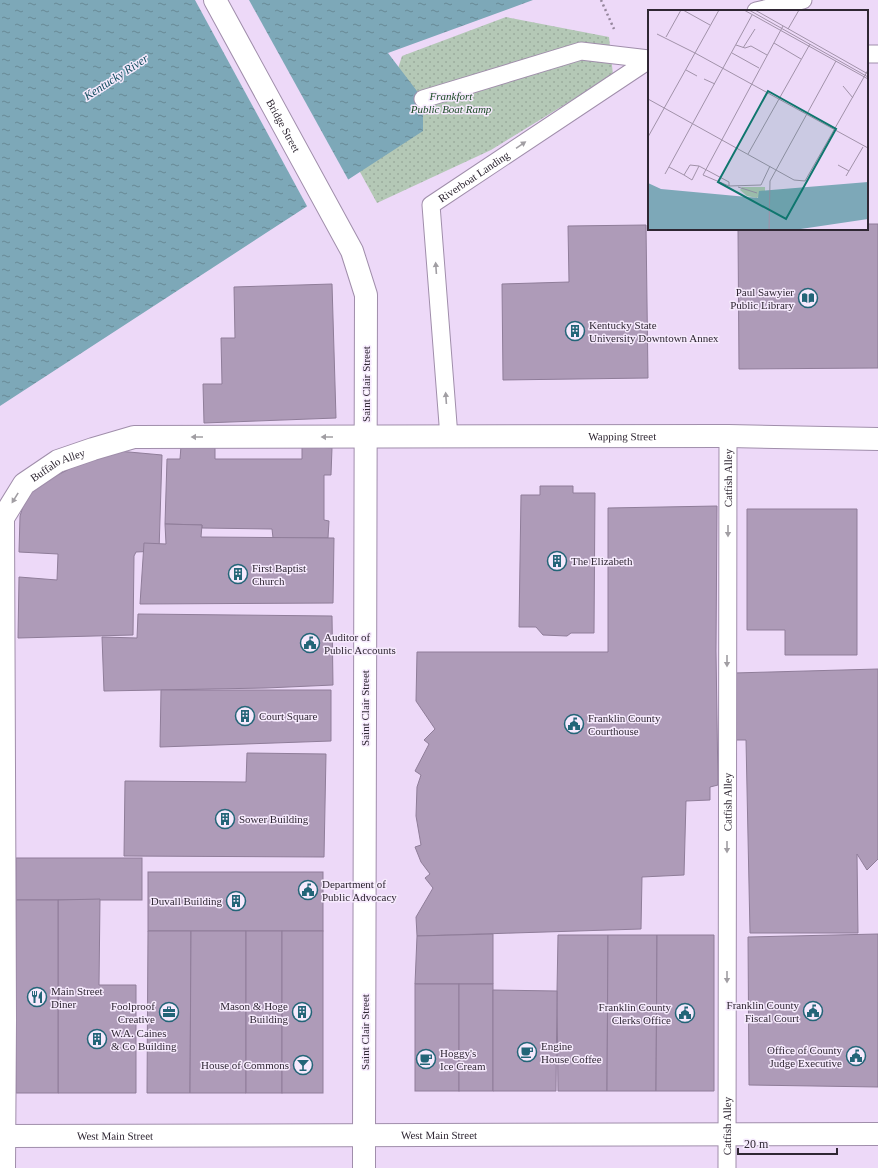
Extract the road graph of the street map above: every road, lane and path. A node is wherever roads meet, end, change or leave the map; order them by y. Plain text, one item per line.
1 (215, 0) edge
2 (601, 0) edge
3 (803, 0) edge
4 (760, 10) edge
5 (615, 33) dead end
6 (648, 59) edge
7 (648, 60) edge
8 (423, 100) dead end
9 (352, 251) joint
10 (728, 436) junction
11 (366, 437) junction
12 (449, 437) junction
13 (878, 439) edge
14 (727, 1134) junction
15 (878, 1134) edge
16 (364, 1135) junction
17 (2, 1136) edge
18 (4, 1168) edge
19 (364, 1168) edge
20 (727, 1168) edge

1 - 9 street, Bridge Street
2 - 5 path
3 - 4 lane
6 - 8 lane
12 -> 7 lane, Riverboat Landing
9 - 11 street, Saint Clair Street
10 - 12 street, Wapping Street
10 - 13 street, Wapping Street
10 -> 14 lane, Catfish Alley
11 - 12 street, Wapping Street
11 - 16 street, Saint Clair Street
11 -> 17 street, Buffalo Alley
14 - 15 street, West Main Street
14 - 16 street, West Main Street
14 - 20 lane, Catfish Alley
16 - 17 street, West Main Street
16 - 19 street, Saint Clair Street
17 - 18 street, Buffalo Alley

